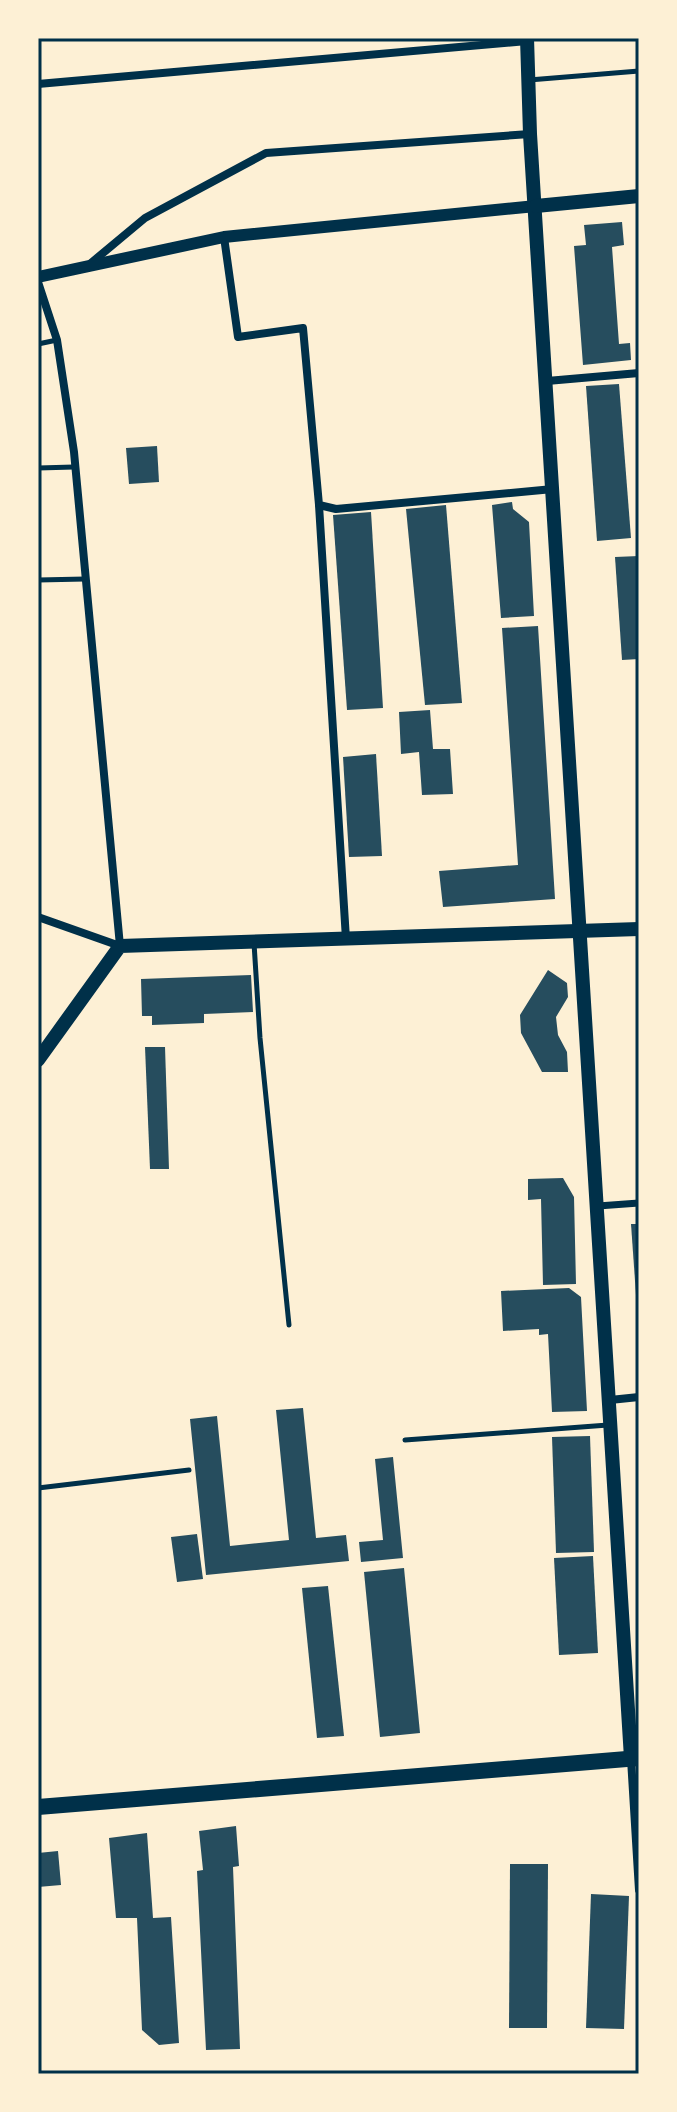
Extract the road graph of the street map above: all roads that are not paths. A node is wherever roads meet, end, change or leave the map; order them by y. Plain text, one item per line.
1 (527, 40) edge
2 (639, 71) edge
3 (528, 80) junction
4 (38, 84) edge
5 (530, 134) junction
6 (639, 196) edge
7 (536, 206) junction
8 (224, 237) junction
9 (85, 269) junction
10 (38, 280) edge
11 (57, 340) junction
12 (38, 344) edge
13 (639, 373) edge
14 (547, 381) junction
15 (75, 467) junction
16 (38, 468) edge
17 (554, 489) junction
18 (319, 505) junction
19 (86, 578) junction
20 (38, 580) edge
21 (38, 917) edge
22 (639, 929) edge
23 (582, 934) junction
24 (346, 940) junction
25 (254, 942) junction
26 (120, 946) junction
27 (38, 1060) edge
28 (639, 1203) edge
29 (598, 1206) junction
30 (289, 1325) dead end
31 (639, 1397) edge
32 (610, 1400) junction
33 (611, 1425) junction
34 (405, 1440) dead end
35 (189, 1470) dead end
36 (38, 1488) edge
37 (635, 1758) edge
38 (38, 1807) edge
39 (639, 1890) edge

1 - 3 main road
1 - 4 street
2 - 3 lane
3 - 5 main road
5 - 7 main road
5 - 9 street
6 - 7 main road
7 - 8 street
7 - 14 main road
8 - 9 street
8 - 18 street
9 - 10 street
10 - 11 street
11 - 12 lane
11 - 15 street
13 - 14 street
14 - 17 main road
15 - 16 lane
15 - 19 street
17 - 18 street
17 - 23 main road
18 - 24 street
19 - 20 lane
19 - 26 street
21 - 26 street
22 - 23 main road
23 - 24 main road
23 - 29 main road
24 - 25 main road
25 - 26 main road
25 - 30 lane
26 - 27 main road
28 - 29 street
29 - 32 main road
31 - 32 street
32 - 33 main road
33 - 34 lane
33 - 37 main road
35 - 36 lane
37 - 38 main road
37 - 39 street

